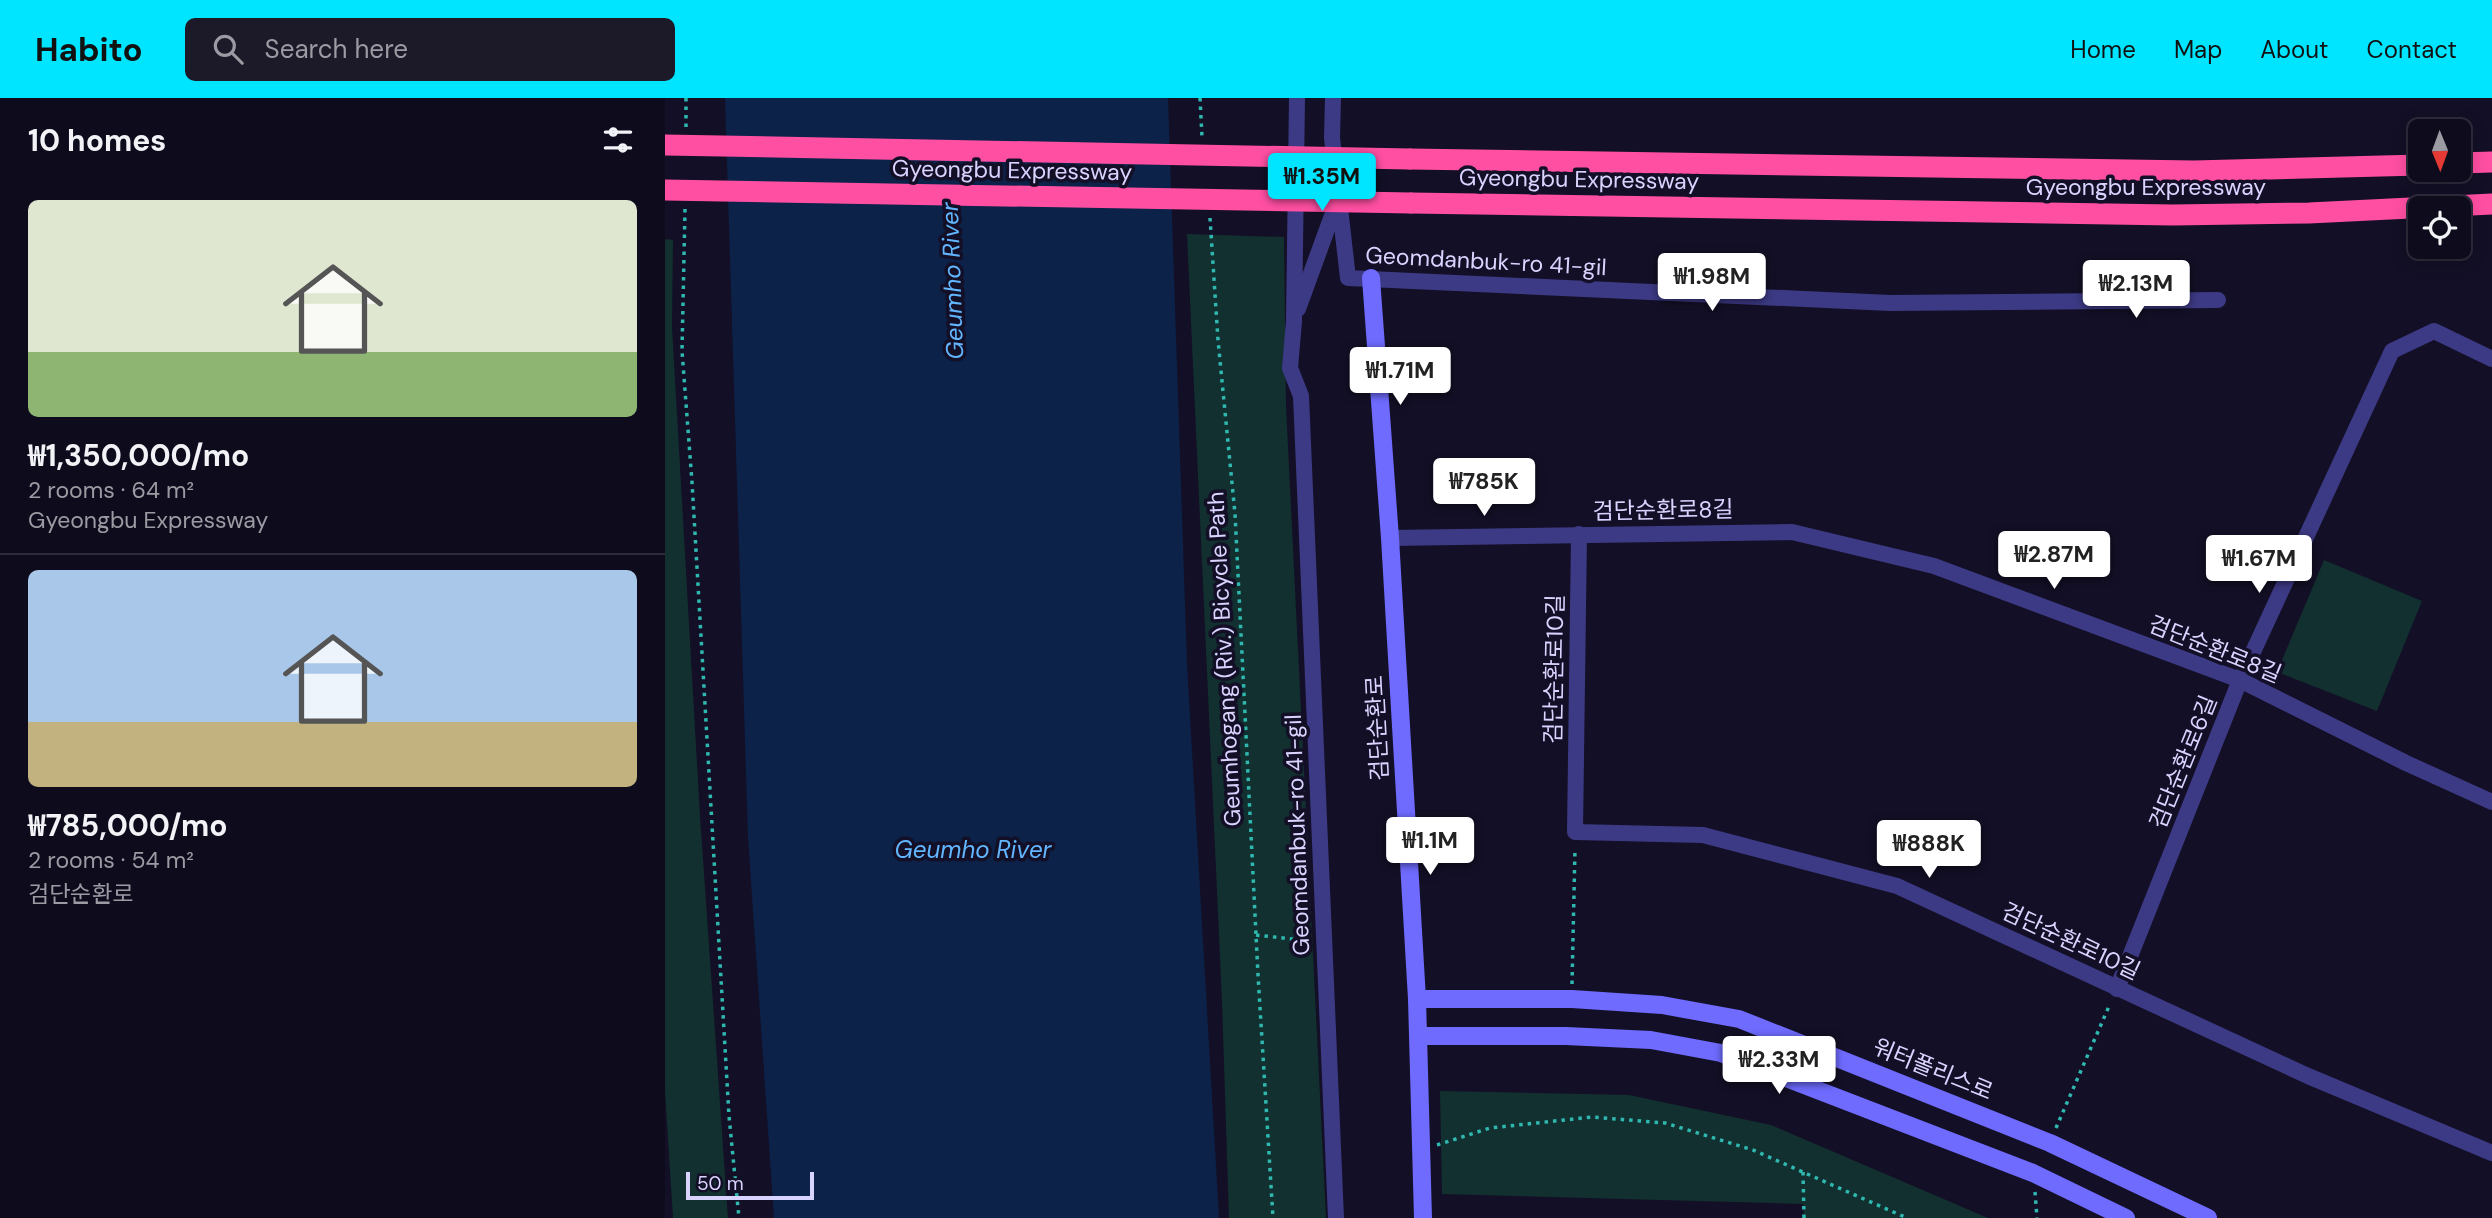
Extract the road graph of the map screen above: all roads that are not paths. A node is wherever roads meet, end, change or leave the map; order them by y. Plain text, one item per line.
1 (1297, 98) edge
2 (1332, 98) edge
3 (665, 145) edge
4 (2492, 162) edge
5 (2471, 163) edge
6 (2408, 165) edge
7 (685, 180) road end
8 (665, 181) edge
9 (665, 190) edge
10 (1339, 196) junction
11 (2492, 204) edge
12 (1371, 278) junction
13 (2218, 300) dead end
14 (1294, 321) junction
15 (2492, 359) edge
16 (1579, 534) junction
17 (1390, 538) junction
18 (2240, 680) junction
19 (2492, 802) edge
20 (2117, 989) junction
21 (1417, 999) junction
22 (1419, 1036) junction
23 (2492, 1153) edge
24 (1336, 1218) edge
25 (1423, 1218) edge
26 (2126, 1218) edge
27 (2209, 1218) edge

1 - 14 street
2 - 10 street, Geomdanbuk-ro 41-gil
3 - 6 highway, Gyeongbu Expressway, bridge
4 - 5 highway
7 - 8 street
9 - 11 highway, Gyeongbu Expressway, bridge
10 - 12 street, Geomdanbuk-ro 41-gil
10 - 14 street
12 - 13 street, Geomdanbuk-ro 41-gil
12 - 17 main road, 검단순환로
14 - 24 street, Geomdanbuk-ro 41-gil
15 - 18 street, 검단순환로6길
16 - 17 street, 검단순환로8길
16 - 18 street, 검단순환로8길
16 - 20 street, 검단순환로10길
17 - 21 main road, 검단순환로
18 - 19 street, 검단순환로8길
18 - 20 street, 검단순환로6길
20 - 23 street, 검단순환로10길
21 - 22 main road, 검단순환로
21 - 27 main road, 워터폴리스로
22 - 25 main road, 검단순환로
22 - 26 main road

